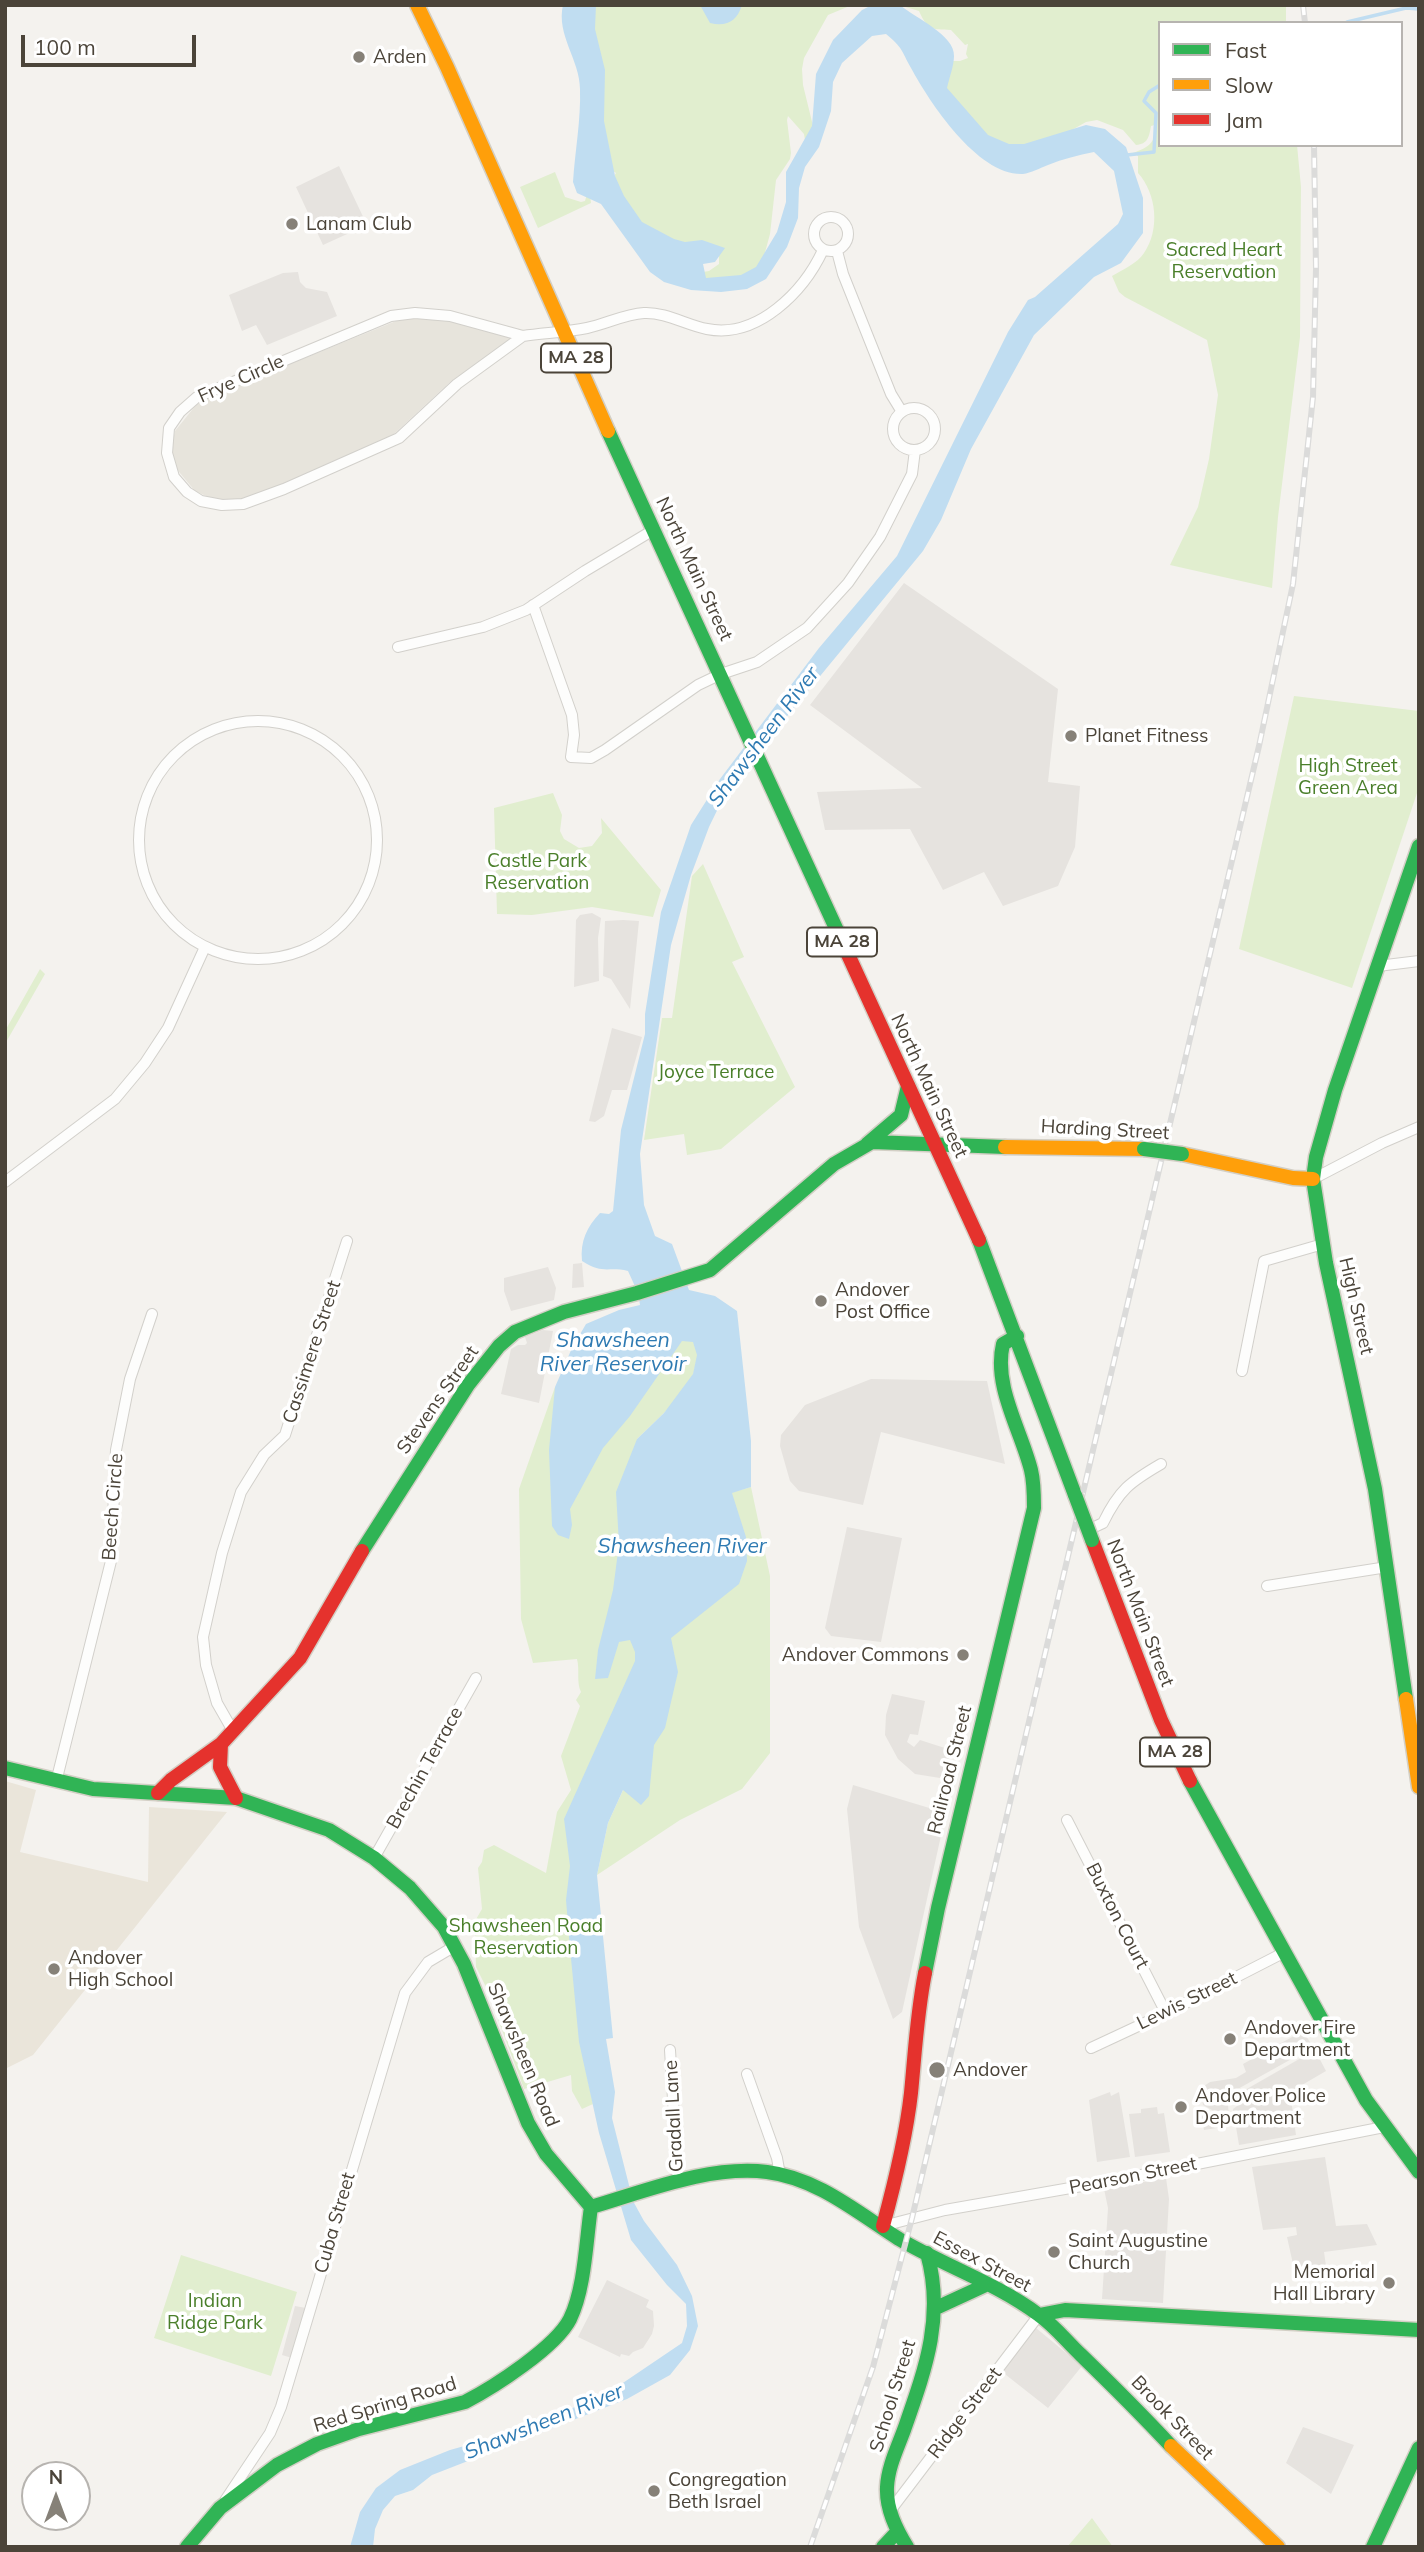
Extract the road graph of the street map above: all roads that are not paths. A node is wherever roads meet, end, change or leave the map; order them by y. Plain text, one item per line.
1 (416, 5) edge
2 (823, 250) junction
3 (837, 251) junction
4 (562, 330) junction
5 (523, 336) junction
6 (902, 412) junction
7 (915, 450) junction
8 (654, 529) junction
9 (533, 605) junction
10 (398, 647) dead end
11 (721, 674) junction
12 (1419, 846) edge
13 (205, 947) junction
14 (1419, 961) edge
15 (1378, 966) junction
16 (908, 1086) junction
17 (1419, 1126) edge
18 (867, 1144) junction
19 (936, 1146) junction
20 (1313, 1179) junction
21 (5, 1182) edge
22 (347, 1241) dead end
23 (1323, 1244) junction
24 (152, 1314) dead end
25 (1017, 1336) junction
26 (1242, 1371) dead end
27 (1161, 1464) dead end
28 (1090, 1535) junction
29 (1387, 1567) junction
30 (1267, 1586) dead end
31 (475, 1678) dead end
32 (233, 1731) junction
33 (221, 1744) junction
34 (5, 1768) edge
35 (56, 1782) junction
36 (1419, 1787) edge
37 (158, 1793) junction
38 (236, 1798) junction
39 (1067, 1820) dead end
40 (374, 1858) junction
41 (455, 1946) junction
42 (1283, 1953) junction
43 (1166, 2013) junction
44 (1091, 2048) dead end
45 (670, 2050) dead end
46 (747, 2074) dead end
47 (1384, 2127) junction
48 (1419, 2172) edge
49 (780, 2175) junction
50 (678, 2182) junction
51 (591, 2207) junction
52 (883, 2226) junction
53 (927, 2253) junction
54 (988, 2284) junction
55 (936, 2308) junction
56 (1040, 2315) junction
57 (1419, 2330) edge
58 (1419, 2448) edge
59 (220, 2508) junction
60 (890, 2511) junction
61 (898, 2531) junction
62 (187, 2547) edge
63 (883, 2547) edge
64 (907, 2547) edge
65 (1278, 2547) edge
66 (1373, 2547) edge

1 - 4 main road, North Main Street / MA 28
2 - 3 street
2 - 3 street
2 - 4 street, Frye Circle
3 - 6 street
4 - 5 street, Frye Circle
4 - 8 main road, North Main Street / MA 28
5 - 5 street, Frye Circle
6 - 7 street
6 - 7 street
7 - 11 street
8 - 9 street
8 - 11 main road, North Main Street / MA 28
9 - 10 street
9 - 11 street
11 - 16 main road, North Main Street / MA 28
12 - 15 main road, High Street
13 - 13 street
13 - 21 street
14 - 15 street
15 - 20 main road, High Street
16 - 18 main road, Stevens Street
16 - 19 main road, North Main Street / MA 28
17 - 20 street
18 - 19 main road
18 - 32 main road, Stevens Street
19 - 20 main road, Harding Street, bridge
19 - 25 main road, North Main Street / MA 28
20 - 23 main road, High Street
22 - 32 street, Cassimere Street
23 - 26 street
23 - 29 main road, High Street
24 - 35 street, Beech Circle
25 - 28 main road, North Main Street / MA 28, bridge
25 - 52 main road, Railroad Street
27 - 28 street
28 - 42 main road, North Main Street / MA 28
29 - 30 street
29 - 36 main road, High Street
31 - 40 street, Brechin Terrace
32 - 33 main road, Stevens Street
33 - 37 main road, Stevens Street
33 - 38 main road
34 - 35 main road, Shawsheen Road
35 - 37 main road, Shawsheen Road
37 - 38 main road, Shawsheen Road
38 - 40 main road, Shawsheen Road
39 - 43 street, Buxton Court
40 - 41 main road, Shawsheen Road
41 - 51 main road, Shawsheen Road
41 - 59 street, Cuba Street
42 - 43 street, Lewis Street
42 - 47 main road, North Main Street / MA 28
43 - 44 street, Lewis Street
45 - 50 street, Gradall Lane
46 - 49 street
47 - 48 main road, North Main Street / MA 28
47 - 52 street, Pearson Street
49 - 50 main road, Essex Street
49 - 52 main road, Essex Street
50 - 51 main road, Essex Street
51 - 59 main road, Red Spring Road
52 - 53 main road, Essex Street
53 - 54 main road, Essex Street
53 - 55 main road, School Street
54 - 55 main road
54 - 56 main road, Essex Street
55 - 60 main road, School Street
56 - 57 main road, Essex Street
56 - 60 street, Ridge Street
56 - 65 main road, Brook Street
58 - 66 main road
59 - 62 main road, Red Spring Road
60 - 61 main road, School Street
61 - 63 main road
61 - 64 main road, School Street

